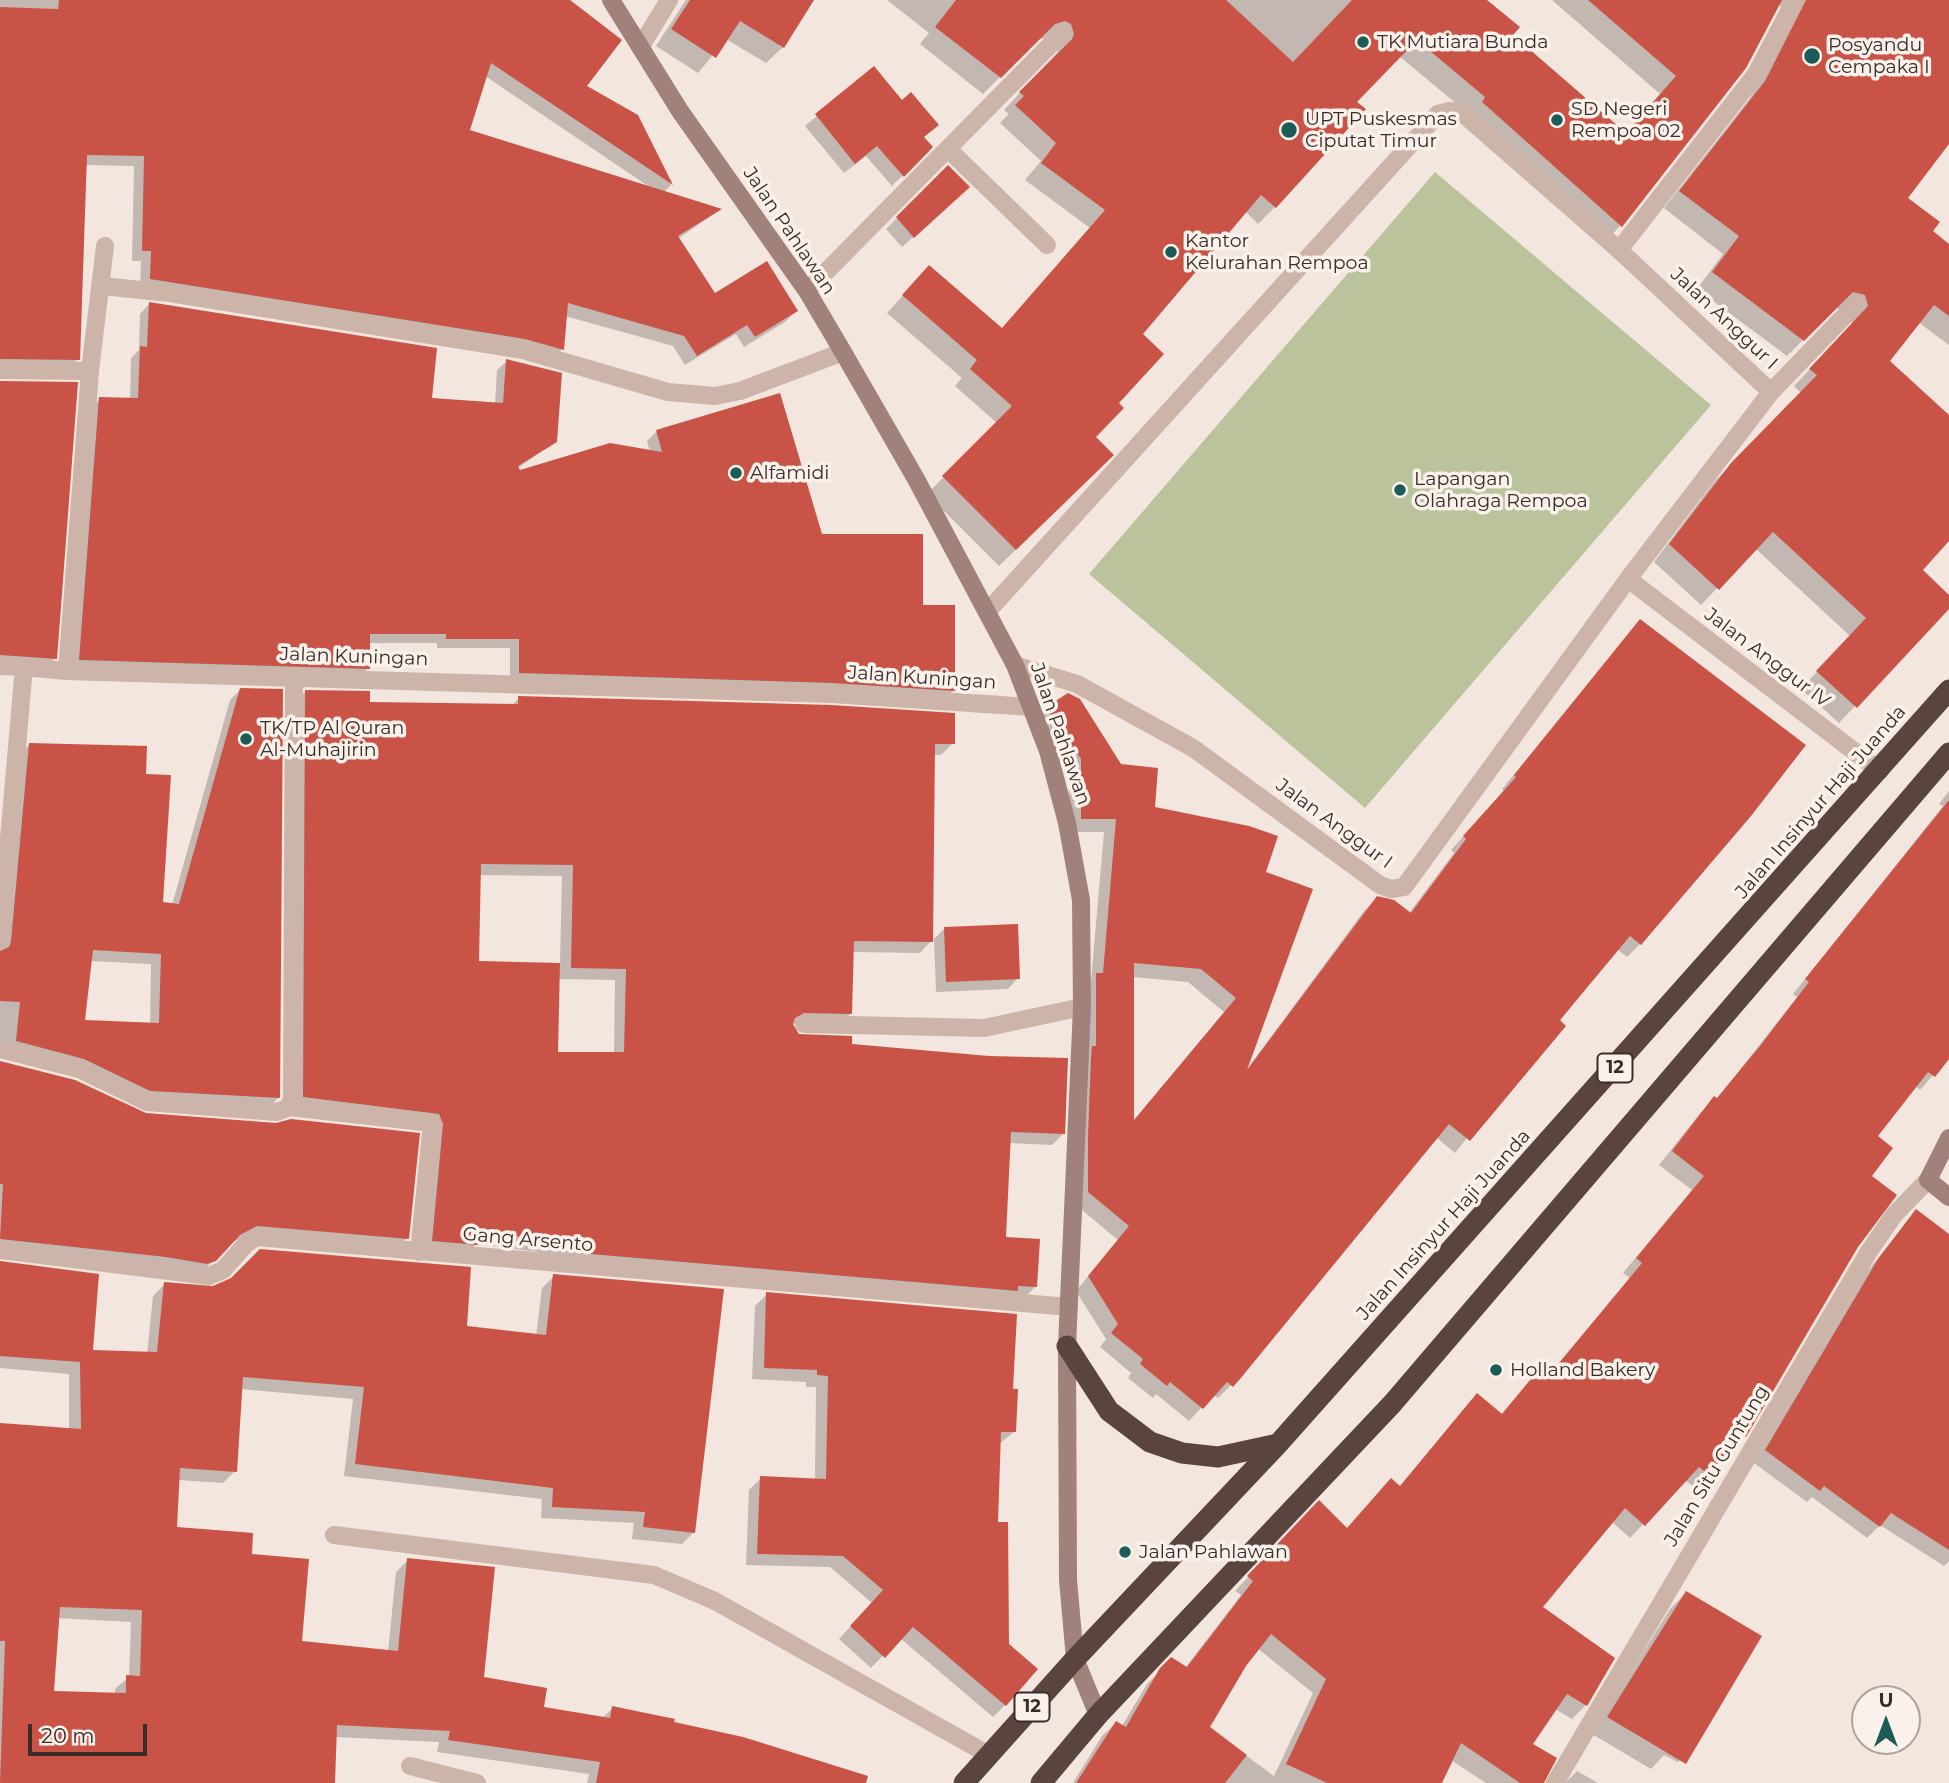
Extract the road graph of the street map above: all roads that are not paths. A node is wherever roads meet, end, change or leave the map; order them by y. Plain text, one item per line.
1 (611, 0) edge
2 (669, 0) edge
3 (1795, 0) edge
4 (1063, 32) dead end
5 (642, 46) junction
6 (948, 149) junction
7 (1047, 245) dead end
8 (105, 246) dead end
9 (1619, 250) junction
10 (102, 286) junction
11 (807, 291) junction
12 (1857, 303) dead end
13 (843, 352) junction
14 (0, 370) edge
15 (90, 371) junction
16 (1771, 392) junction
17 (1628, 579) junction
18 (987, 612) junction
19 (0, 666) edge
20 (1015, 666) junction
21 (24, 667) junction
22 (67, 671) junction
23 (294, 676) junction
24 (1949, 690) edge
25 (1031, 707) junction
26 (1949, 753) edge
27 (1880, 771) junction
28 (0, 940) edge
29 (1082, 1007) junction
30 (804, 1024) dead end
31 (0, 1049) edge
32 (289, 1107) junction
33 (1949, 1138) edge
34 (1928, 1180) junction
35 (1949, 1197) edge
36 (0, 1250) edge
37 (419, 1252) junction
38 (1069, 1307) junction
39 (1067, 1346) junction
40 (1278, 1444) junction
41 (334, 1535) dead end
42 (1075, 1659) junction
43 (1098, 1715) junction
44 (989, 1755) junction
45 (410, 1766) dead end
46 (477, 1783) edge
47 (964, 1783) edge
48 (1041, 1783) edge
49 (1555, 1783) edge

1 - 5 main road, Jalan Pahlawan
2 - 5 street
3 - 9 street
4 - 6 street
5 - 11 main road, Jalan Pahlawan
6 - 7 street
6 - 11 street
8 - 10 street
9 - 16 street, Jalan Anggur I
9 - 18 street, Jalan Anggur I
10 - 13 street
10 - 15 street
11 - 13 main road, Jalan Pahlawan
12 - 16 street
13 - 18 main road, Jalan Pahlawan
14 - 15 street
15 - 22 street
16 - 17 street, Jalan Anggur I
17 - 20 street, Jalan Anggur I
17 - 27 street, Jalan Anggur IV
18 - 20 main road, Jalan Pahlawan
19 - 21 street, Jalan Kuningan
20 - 25 main road, Jalan Pahlawan
21 - 22 street, Jalan Kuningan
21 - 28 street
22 - 23 street, Jalan Kuningan
23 - 25 street, Jalan Kuningan
23 - 32 street
24 - 27 highway, Jalan Insinyur Haji Juanda / 12
25 - 29 main road, Jalan Pahlawan
26 - 43 highway, 12
27 - 40 highway, Jalan Insinyur Haji Juanda / 12
29 - 30 street
29 - 38 main road, Jalan Pahlawan
31 - 32 street
32 - 37 street
33 - 34 main road
34 - 35 main road
34 - 49 street, Jalan Situ Guntung
36 - 37 street, Gang Arsento
37 - 38 street, Gang Arsento
38 - 39 main road, Jalan Pahlawan
39 - 40 highway
39 - 42 main road, Jalan Pahlawan
40 - 42 highway, Jalan Insinyur Haji Juanda / 12
41 - 44 street
42 - 43 main road, Jalan Pahlawan
42 - 44 highway, Jalan Insinyur Haji Juanda / 12
43 - 48 highway, 12
44 - 47 highway, Jalan Insinyur Haji Juanda / 12
45 - 46 street

